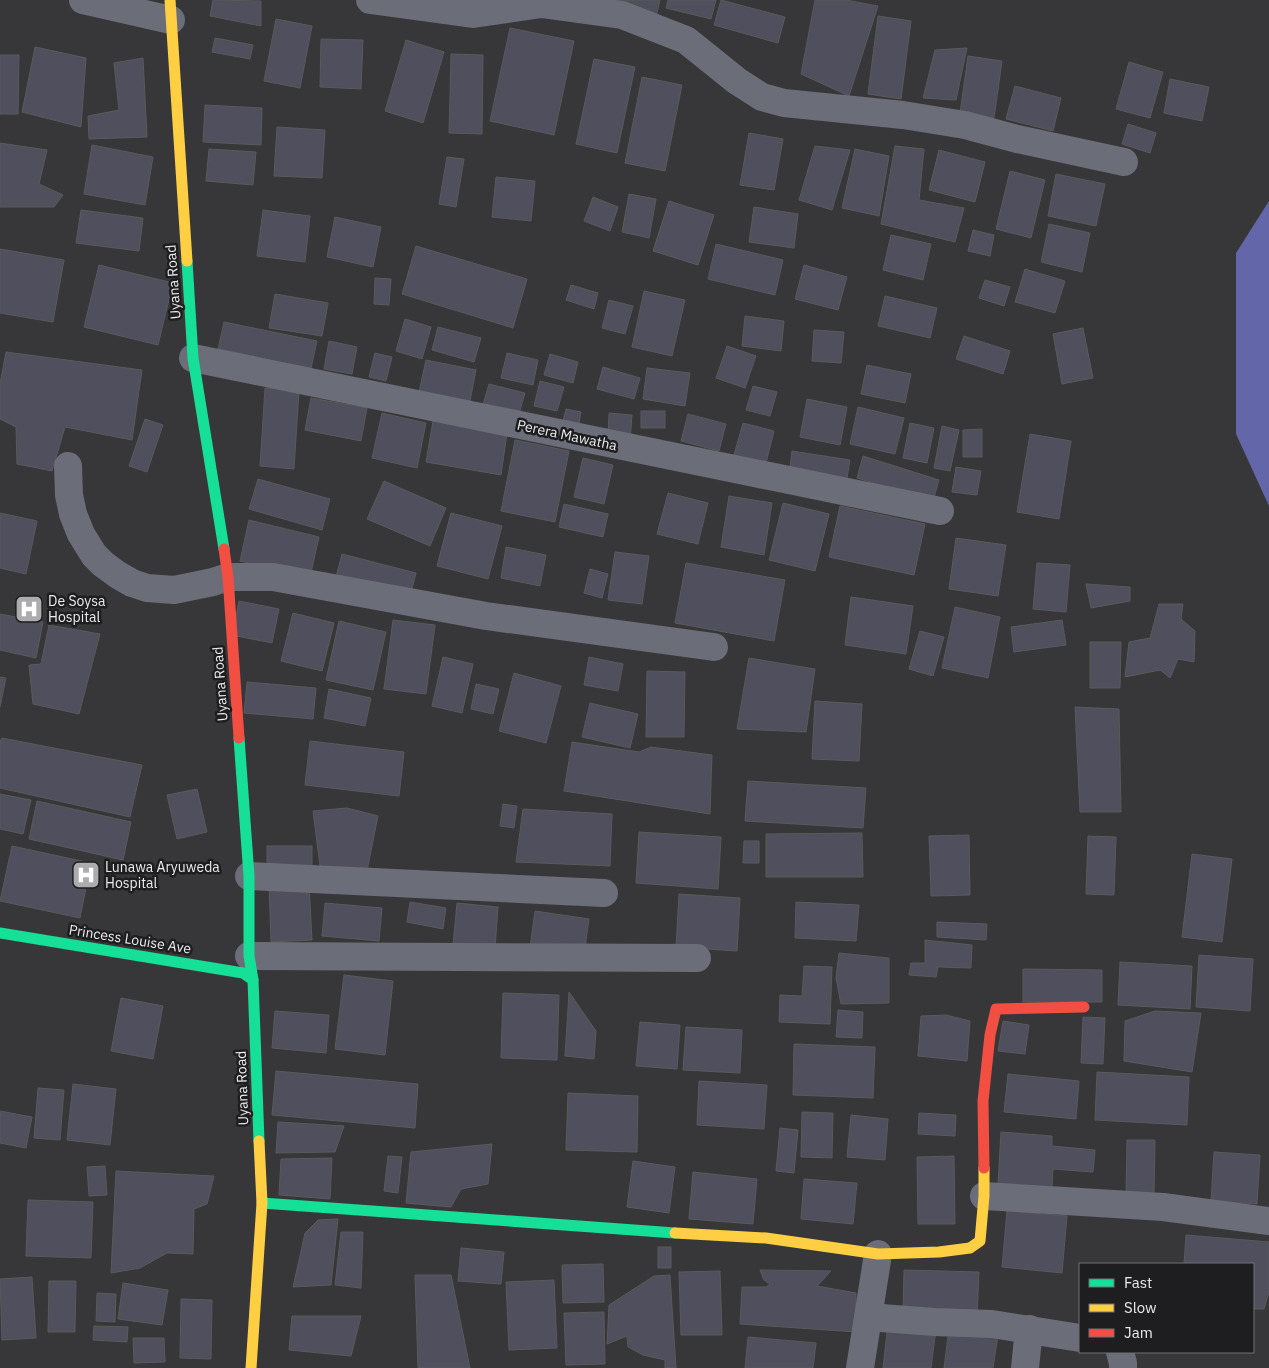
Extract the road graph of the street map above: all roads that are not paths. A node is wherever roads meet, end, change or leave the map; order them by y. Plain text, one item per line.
1 (83, 0) edge
2 (370, 0) edge
3 (171, 10) edge
4 (1124, 162) dead end
5 (194, 358) junction
6 (68, 466) dead end
7 (940, 511) dead end
8 (228, 577) junction
9 (714, 647) dead end
10 (249, 876) junction
11 (604, 893) dead end
12 (0, 933) edge
13 (697, 958) dead end
14 (251, 968) junction
15 (1084, 1007) dead end
16 (984, 1196) junction
17 (262, 1203) junction
18 (1269, 1221) edge
19 (878, 1254) junction
20 (868, 1317) junction
21 (1029, 1329) junction
22 (1079, 1338) edge
23 (1120, 1353) edge
24 (251, 1368) edge
25 (860, 1368) edge
26 (1025, 1368) edge
27 (1123, 1368) edge

1 - 3 street
2 - 4 street
3 - 5 street, Uyana Road
5 - 7 street, Perera Mawatha
5 - 8 street, Uyana Road
6 - 8 street
8 - 9 street
8 - 10 street, Uyana Road
10 - 11 street
10 - 14 street, Uyana Road
12 - 14 street, Princess Louise Ave
13 - 14 street
14 - 17 street, Uyana Road
15 - 16 street
16 - 18 street
16 - 19 street
17 - 19 street
17 - 24 street, Uyana Road
19 - 20 street
20 - 21 street
20 - 25 street
21 - 22 street
21 - 26 street
23 - 27 street

